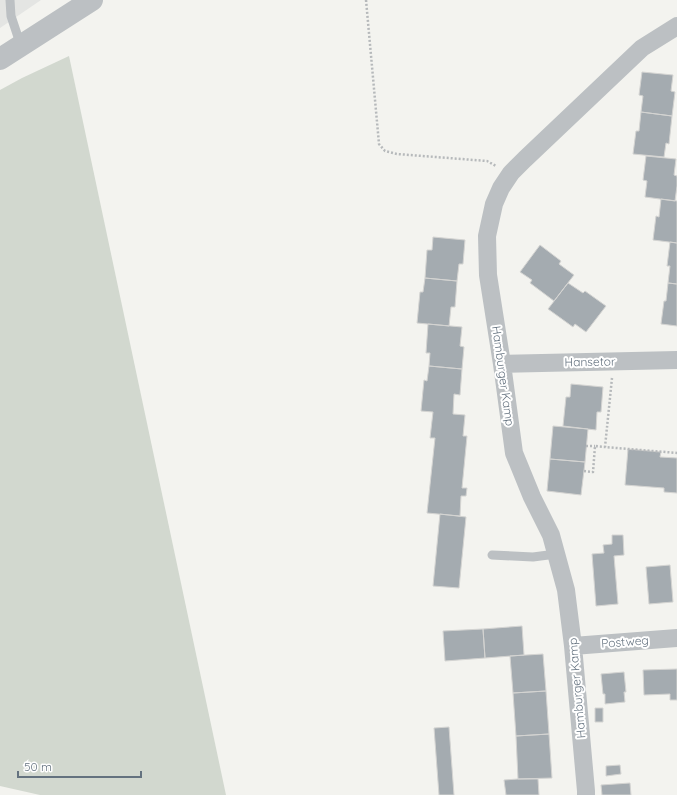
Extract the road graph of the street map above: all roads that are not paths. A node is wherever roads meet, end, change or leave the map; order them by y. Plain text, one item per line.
1 (10, 0) edge
2 (92, 0) edge
3 (677, 26) edge
4 (21, 46) junction
5 (0, 59) edge
6 (677, 360) edge
7 (502, 364) junction
8 (556, 554) junction
9 (492, 555) dead end
10 (677, 638) edge
11 (573, 646) junction
12 (586, 795) edge

1 - 4 lane
2 - 4 street
3 - 7 street, Hamburger Kamp
4 - 5 street
6 - 7 street, Hansetor
7 - 8 street, Hamburger Kamp
8 - 9 lane
8 - 11 street, Hamburger Kamp
10 - 11 street, Postweg
11 - 12 street, Hamburger Kamp

